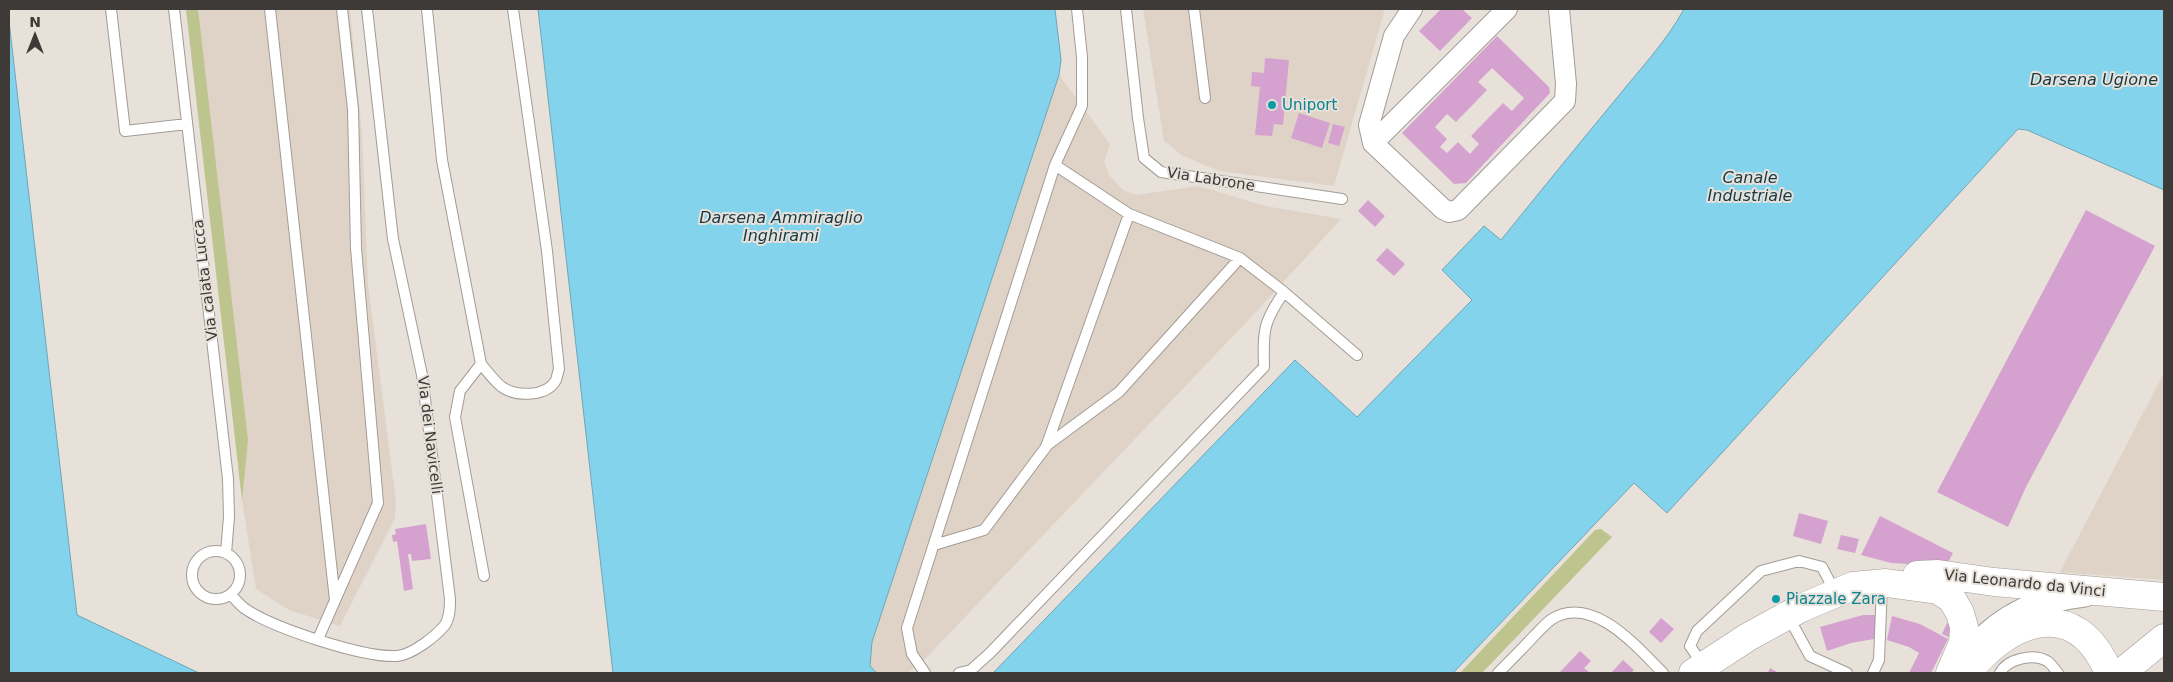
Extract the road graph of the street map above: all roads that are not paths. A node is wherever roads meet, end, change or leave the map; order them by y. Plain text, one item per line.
1 (111, 9) edge
2 (174, 9) edge
3 (270, 9) edge
4 (342, 9) edge
5 (367, 9) edge
6 (427, 9) edge
7 (513, 9) edge
8 (1076, 9) edge
9 (1126, 9) edge
10 (1194, 9) edge
11 (1412, 9) edge
12 (1507, 9) edge
13 (1559, 9) edge
14 (1205, 98) dead end
15 (187, 124) junction
16 (1373, 143) junction
17 (1055, 165) junction
18 (1342, 199) dead end
19 (1129, 214) junction
20 (1240, 258) junction
21 (1284, 292) junction
22 (1357, 355) dead end
23 (480, 364) junction
24 (1046, 447) junction
25 (934, 545) junction
26 (226, 552) junction
27 (484, 576) dead end
28 (1884, 583) junction
29 (2115, 592) junction
30 (1835, 593) junction
31 (230, 595) junction
32 (2164, 597) edge
33 (335, 601) junction
34 (1787, 616) junction
35 (318, 639) junction
36 (2149, 654) edge
37 (1699, 669) edge
38 (925, 673) edge
39 (959, 673) edge
40 (1498, 673) edge
41 (1663, 673) edge
42 (1847, 673) edge
43 (1873, 673) edge
44 (1950, 673) edge
45 (1960, 673) edge
46 (1967, 673) edge
47 (2000, 673) edge
48 (2058, 673) edge
49 (2109, 673) edge
50 (2120, 673) edge

1 - 15 lane
2 - 15 lane, Via calata Lucca
3 - 33 lane
4 - 33 lane
5 - 35 lane, Via dei Navicelli
6 - 23 lane
7 - 23 lane
8 - 17 lane
9 - 18 lane, Via Labrone
10 - 14 lane
11 - 16 street
12 - 16 street
13 - 16 street
15 - 26 lane, Via calata Lucca
17 - 19 lane
17 - 25 lane
19 - 20 lane
19 - 24 lane
20 - 21 lane
20 - 24 lane
21 - 22 lane
21 - 39 lane
23 - 27 lane
24 - 25 lane
25 - 38 lane
26 - 31 lane
26 - 31 lane
28 - 29 main road, Via Leonardo da Vinci
28 - 30 main road
28 - 43 lane
28 - 44 main road
29 - 32 main road, Via Leonardo da Vinci
29 - 45 street
30 - 34 main road
30 - 37 lane
31 - 35 lane, Via dei Navicelli
33 - 35 lane
34 - 37 main road
34 - 42 lane
36 - 50 main road
40 - 41 lane
46 - 49 main road
47 - 48 lane

